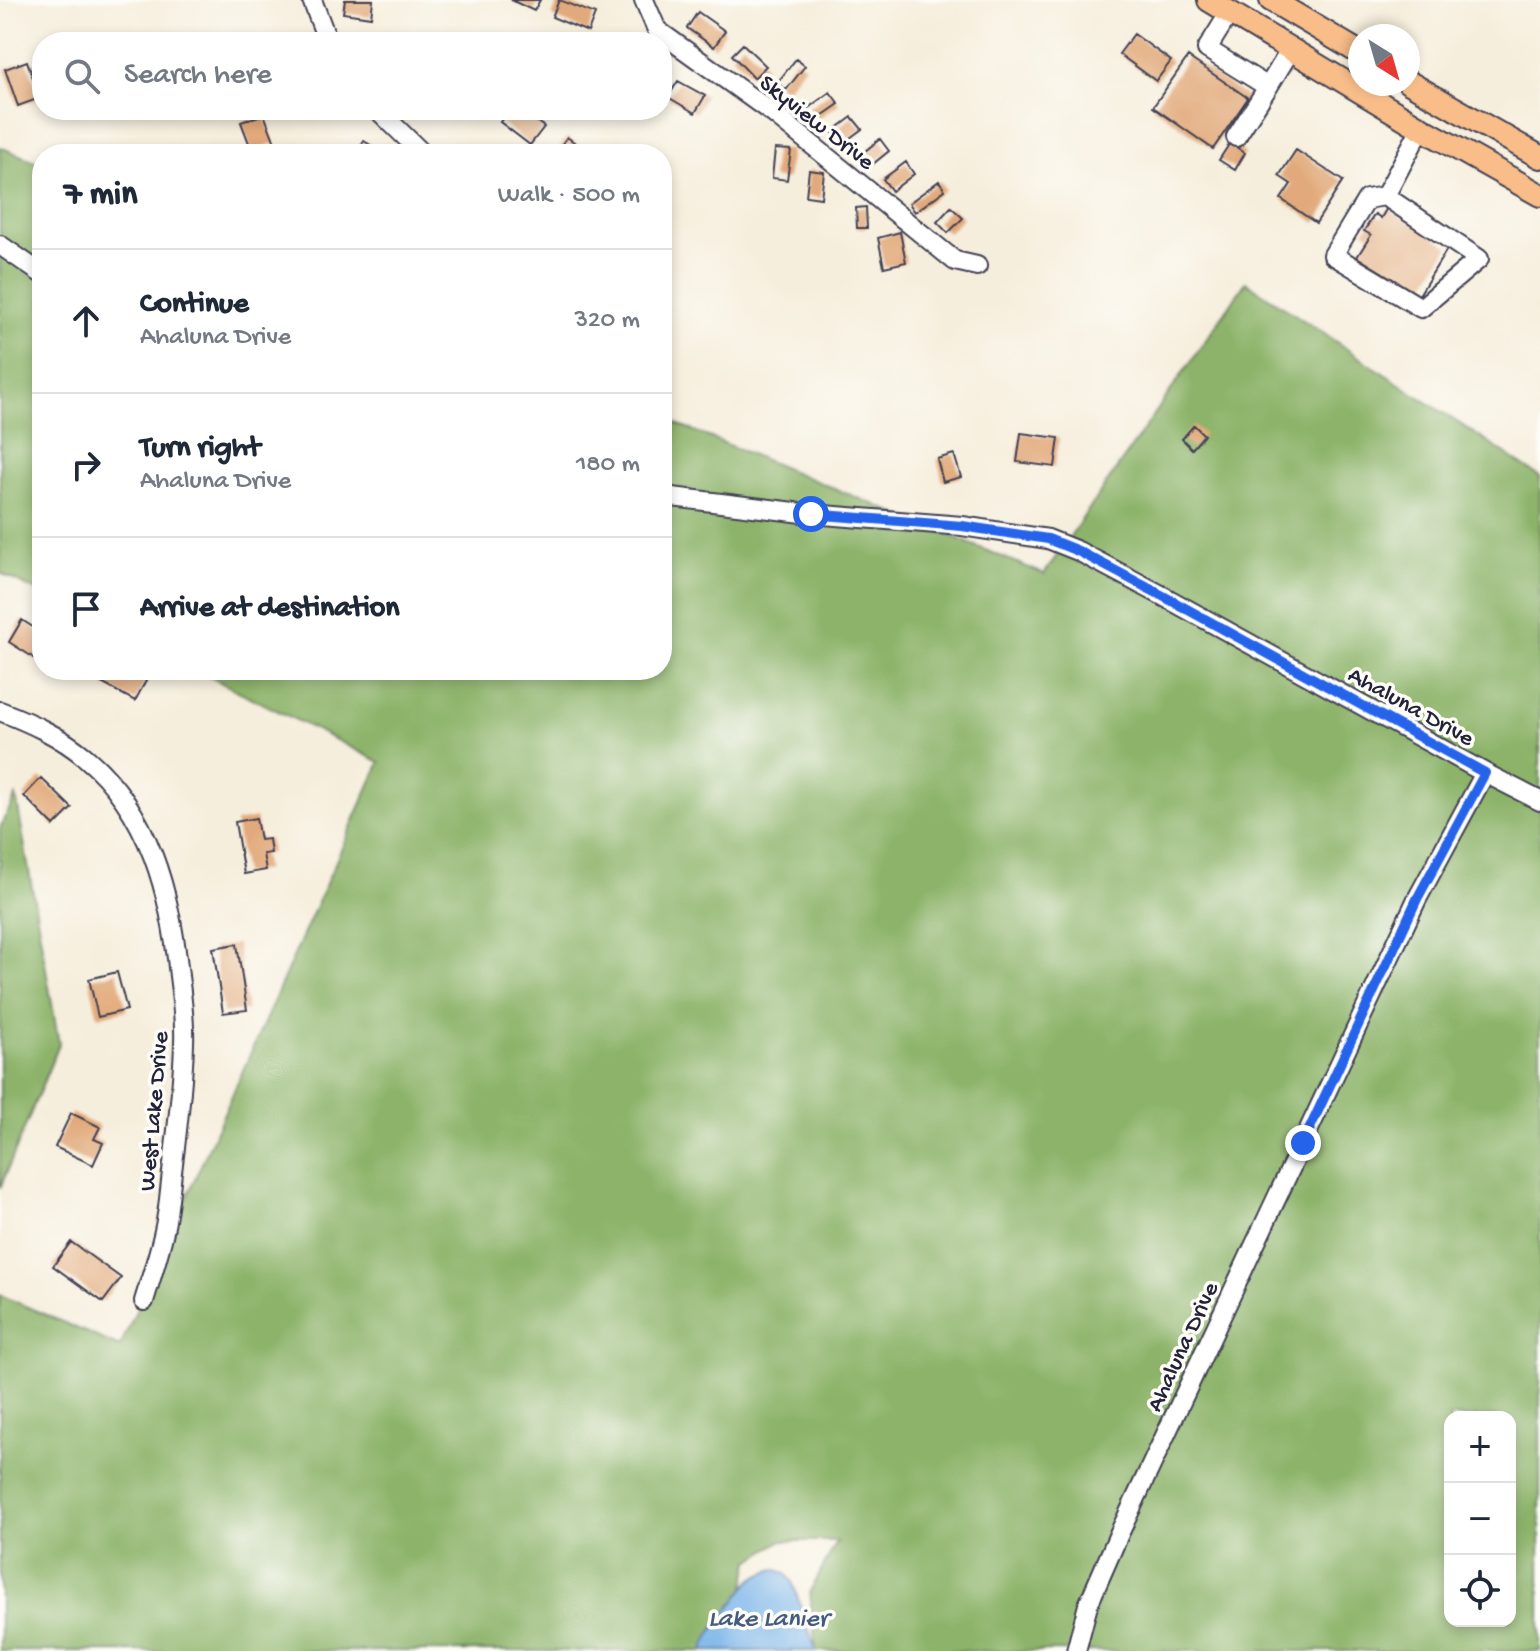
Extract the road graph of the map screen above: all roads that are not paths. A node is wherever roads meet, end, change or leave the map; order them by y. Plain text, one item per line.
1 (312, 0) edge
2 (644, 0) edge
3 (1209, 0) edge
4 (1271, 0) edge
5 (1230, 12) junction
6 (324, 32) edge
7 (660, 32) edge
8 (672, 41) edge
9 (1348, 46) edge
10 (1291, 49) junction
11 (1268, 87) junction
12 (1420, 89) edge
13 (388, 120) edge
14 (1421, 128) junction
15 (1236, 137) dead end
16 (413, 144) edge
17 (1540, 157) edge
18 (1540, 195) edge
19 (1385, 196) junction
20 (0, 245) edge
21 (977, 266) dead end
22 (32, 267) edge
23 (672, 495) edge
24 (0, 711) edge
25 (1485, 773) junction
26 (1540, 801) edge
27 (144, 1301) dead end
28 (1076, 1651) edge

1 - 6 street
2 - 7 street, Skyview Drive
3 - 5 main road
4 - 9 main road
5 - 10 main road
5 - 11 street
8 - 21 street, Skyview Drive
10 - 11 street
10 - 14 main road
11 - 15 street
12 - 17 main road
13 - 16 street
14 - 18 main road
14 - 19 street
19 - 19 street
20 - 22 street
23 - 25 street, Ahaluna Drive
24 - 27 street, West Lake Drive
25 - 26 street
25 - 28 street, Ahaluna Drive

